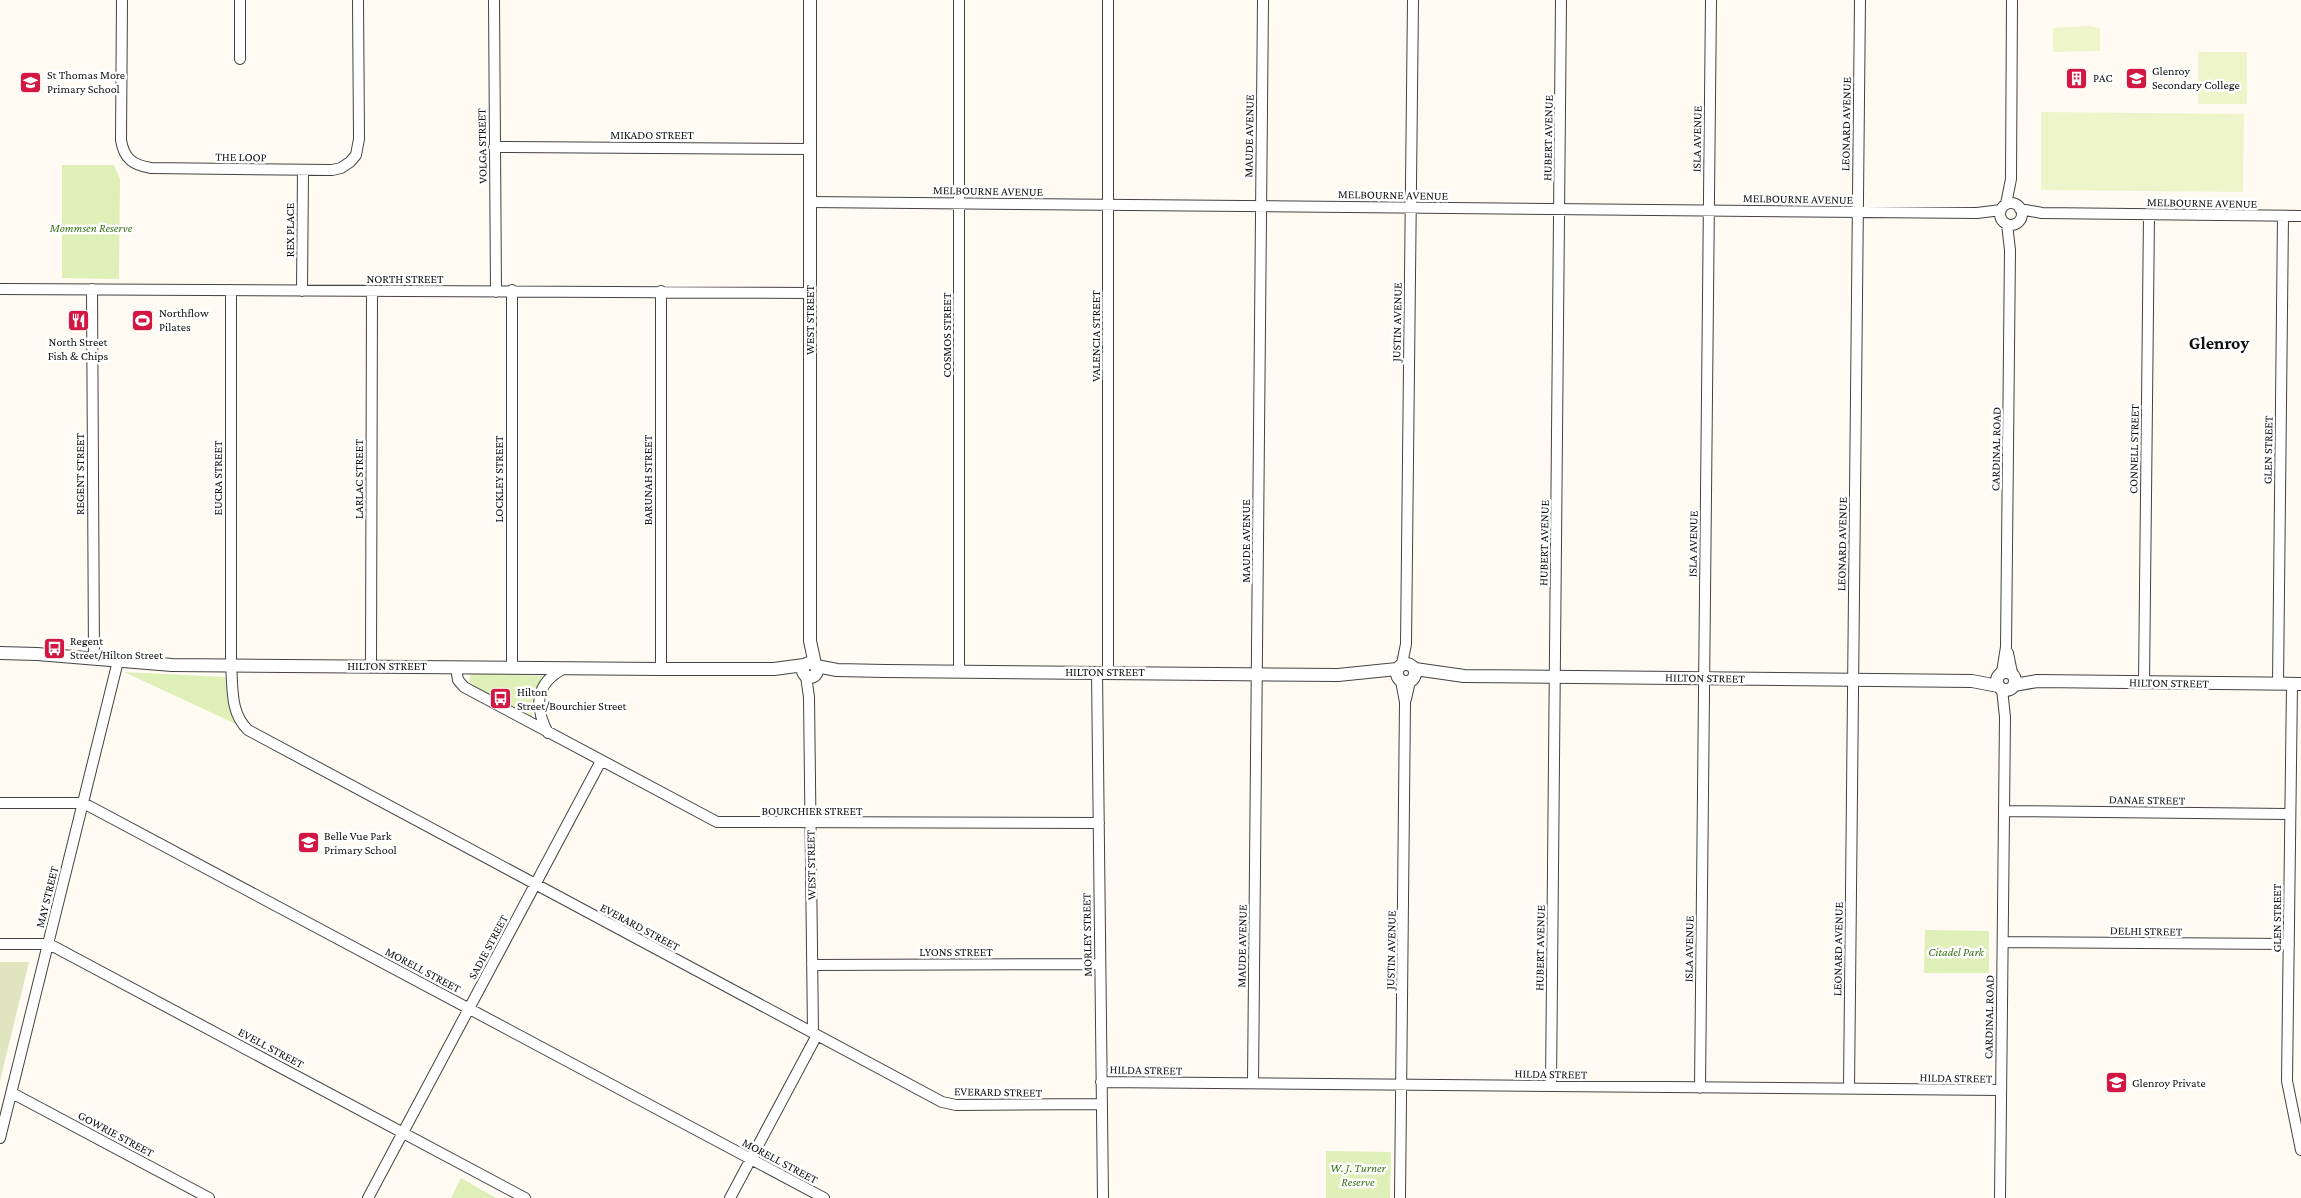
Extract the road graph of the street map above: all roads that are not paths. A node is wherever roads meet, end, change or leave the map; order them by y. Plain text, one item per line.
1 (122, 0) edge
2 (240, 0) edge
3 (358, 0) edge
4 (494, 0) edge
5 (805, 0) edge
6 (810, 0) edge
7 (959, 0) edge
8 (1108, 0) edge
9 (1263, 0) edge
10 (1412, 0) edge
11 (1562, 0) edge
12 (1711, 0) edge
13 (1860, 0) edge
14 (2012, 0) edge
15 (240, 59) dead end
16 (494, 147) junction
17 (810, 149) junction
18 (302, 170) junction
19 (809, 202) junction
20 (959, 204) junction
21 (1108, 205) junction
22 (1261, 206) junction
23 (1410, 208) junction
24 (1559, 210) junction
25 (1709, 210) junction
26 (1858, 212) junction
27 (2011, 214) junction
28 (2148, 214) junction
29 (2283, 216) junction
30 (2301, 216) edge
31 (0, 289) edge
32 (92, 289) junction
33 (230, 290) junction
34 (512, 290) junction
35 (302, 291) junction
36 (661, 291) junction
37 (372, 292) junction
38 (496, 292) junction
39 (810, 293) junction
40 (0, 653) edge
41 (94, 659) junction
42 (118, 661) junction
43 (231, 665) junction
44 (371, 666) junction
45 (456, 667) junction
46 (512, 667) junction
47 (565, 668) junction
48 (661, 669) junction
49 (810, 670) junction
50 (959, 671) junction
51 (1103, 672) junction
52 (1406, 673) junction
53 (1257, 674) junction
54 (1555, 677) junction
55 (1704, 678) junction
56 (1853, 680) junction
57 (2006, 681) junction
58 (2144, 683) junction
59 (2278, 684) junction
60 (2296, 684) edge
61 (548, 733) junction
62 (602, 761) junction
63 (0, 803) edge
64 (84, 804) junction
65 (2004, 811) junction
66 (2290, 814) junction
67 (811, 823) junction
68 (1098, 823) junction
69 (535, 885) junction
70 (2003, 942) junction
71 (0, 944) edge
72 (48, 944) junction
73 (2289, 944) junction
74 (812, 964) junction
75 (1100, 964) junction
76 (469, 1009) junction
77 (815, 1034) junction
78 (1101, 1082) junction
79 (1253, 1083) junction
80 (1402, 1084) junction
81 (1551, 1086) junction
82 (1700, 1088) junction
83 (1849, 1089) junction
84 (2001, 1090) junction
85 (12, 1093) junction
86 (1101, 1104) junction
87 (403, 1133) junction
88 (0, 1138) edge
89 (2301, 1150) edge
90 (751, 1159) junction
91 (208, 1198) edge
92 (368, 1198) edge
93 (525, 1198) edge
94 (730, 1198) edge
95 (824, 1198) edge
96 (1102, 1198) edge
97 (1400, 1198) edge
98 (2000, 1198) edge

1 - 18 street, THE LOOP
2 - 15 street
3 - 18 street, THE LOOP
4 - 16 street, VOLGA STREET
5 - 6 street
6 - 17 street, WEST STREET
7 - 20 street, COSMOS STREET
8 - 21 street, VALENCIA STREET
9 - 22 street, MAUDE AVENUE
10 - 23 street, JUSTIN AVENUE
11 - 24 street, HUBERT AVENUE
12 - 25 street, ISLA AVENUE
13 - 26 street, LEONARD AVENUE
14 - 27 street, CARDINAL ROAD
16 - 17 street, MIKADO STREET
16 - 38 street, VOLGA STREET
17 - 19 street, WEST STREET
18 - 35 street, REX PLACE
19 - 20 street, MELBOURNE AVENUE
19 - 39 street, WEST STREET
20 - 21 street, MELBOURNE AVENUE
20 - 50 street, COSMOS STREET
21 - 22 street, MELBOURNE AVENUE
21 - 51 street, VALENCIA STREET
22 - 23 street, MELBOURNE AVENUE
22 - 53 street, MAUDE AVENUE
23 - 24 street, MELBOURNE AVENUE
23 - 52 street, JUSTIN AVENUE
24 - 25 street, MELBOURNE AVENUE
24 - 54 street, HUBERT AVENUE
25 - 26 street, MELBOURNE AVENUE
25 - 55 street, ISLA AVENUE
26 - 27 street, MELBOURNE AVENUE
26 - 56 street, LEONARD AVENUE
27 - 28 street, MELBOURNE AVENUE
27 - 57 street, CARDINAL ROAD
28 - 29 street, MELBOURNE AVENUE
28 - 58 street, CONNELL STREET
29 - 30 street, MELBOURNE AVENUE
29 - 59 street, GLEN STREET
31 - 32 street, NORTH STREET
32 - 33 street, NORTH STREET
32 - 41 street, REGENT STREET
33 - 35 street, NORTH STREET
33 - 43 street, EUCRA STREET
34 - 36 street, NORTH STREET
34 - 38 street, NORTH STREET
34 - 46 street, LOCKLEY STREET
35 - 37 street, NORTH STREET
36 - 39 street, NORTH STREET
36 - 48 street, BARUNAH STREET
37 - 38 street, NORTH STREET
37 - 44 street, LARLAC STREET
39 - 49 street, WEST STREET
40 - 41 street, HILTON STREET
41 - 42 street, HILTON STREET
42 - 43 street, HILTON STREET
42 - 64 street, MAY STREET
43 - 44 street, HILTON STREET
43 - 69 street, EVERARD STREET
44 - 45 street, HILTON STREET
45 - 46 street, HILTON STREET
45 - 61 street, BOURCHIER STREET
46 - 47 street, HILTON STREET
47 - 48 street, HILTON STREET
47 - 61 street
48 - 49 street, HILTON STREET
49 - 50 street, HILTON STREET
49 - 67 street, WEST STREET
50 - 51 street, HILTON STREET
51 - 53 street, HILTON STREET
51 - 68 street, MORLEY STREET
52 - 53 street, HILTON STREET
52 - 54 street, HILTON STREET
52 - 80 street, JUSTIN AVENUE
53 - 79 street, MAUDE AVENUE
54 - 55 street, HILTON STREET
54 - 81 street, HUBERT AVENUE
55 - 56 street, HILTON STREET
55 - 82 street, ISLA AVENUE
56 - 57 street, HILTON STREET
56 - 83 street, LEONARD AVENUE
57 - 58 street, HILTON STREET
57 - 65 street, CARDINAL ROAD
58 - 59 street, HILTON STREET
59 - 60 street, HILTON STREET
60 - 66 street, GLEN STREET
61 - 62 street, BOURCHIER STREET
62 - 67 street, BOURCHIER STREET
62 - 69 street, SADIE STREET
63 - 64 street, MORELL STREET
64 - 72 street, MAY STREET
64 - 76 street, MORELL STREET
65 - 66 street, DANAE STREET
65 - 70 street, CARDINAL ROAD
66 - 73 street, GLEN STREET
67 - 68 street, BOURCHIER STREET
67 - 74 street, WEST STREET
68 - 75 street, MORLEY STREET
69 - 76 street, SADIE STREET
69 - 77 street, EVERARD STREET
70 - 73 street, DELHI STREET
70 - 84 street, CARDINAL ROAD
71 - 72 street, EVELL STREET
72 - 85 street, MAY STREET
72 - 87 street, EVELL STREET
73 - 89 street, GLEN STREET
74 - 75 street, LYONS STREET
74 - 77 street, WEST STREET
75 - 78 street, MORLEY STREET
76 - 87 street, SADIE STREET
76 - 90 street, MORELL STREET
77 - 86 street, EVERARD STREET
77 - 90 street, WEST STREET
78 - 79 street, HILDA STREET
78 - 86 street, MORLEY STREET
79 - 80 street, HILDA STREET
80 - 81 street, HILDA STREET
80 - 97 street, JUSTIN AVENUE
81 - 82 street, HILDA STREET
82 - 83 street, HILDA STREET
83 - 84 street, HILDA STREET
84 - 98 street, CARDINAL ROAD
85 - 88 street, MAY STREET
85 - 91 street, GOWRIE STREET
86 - 96 street, MORLEY STREET
87 - 92 street, SADIE STREET
87 - 93 street, EVELL STREET
90 - 94 street, WEST STREET
90 - 95 street, MORELL STREET

